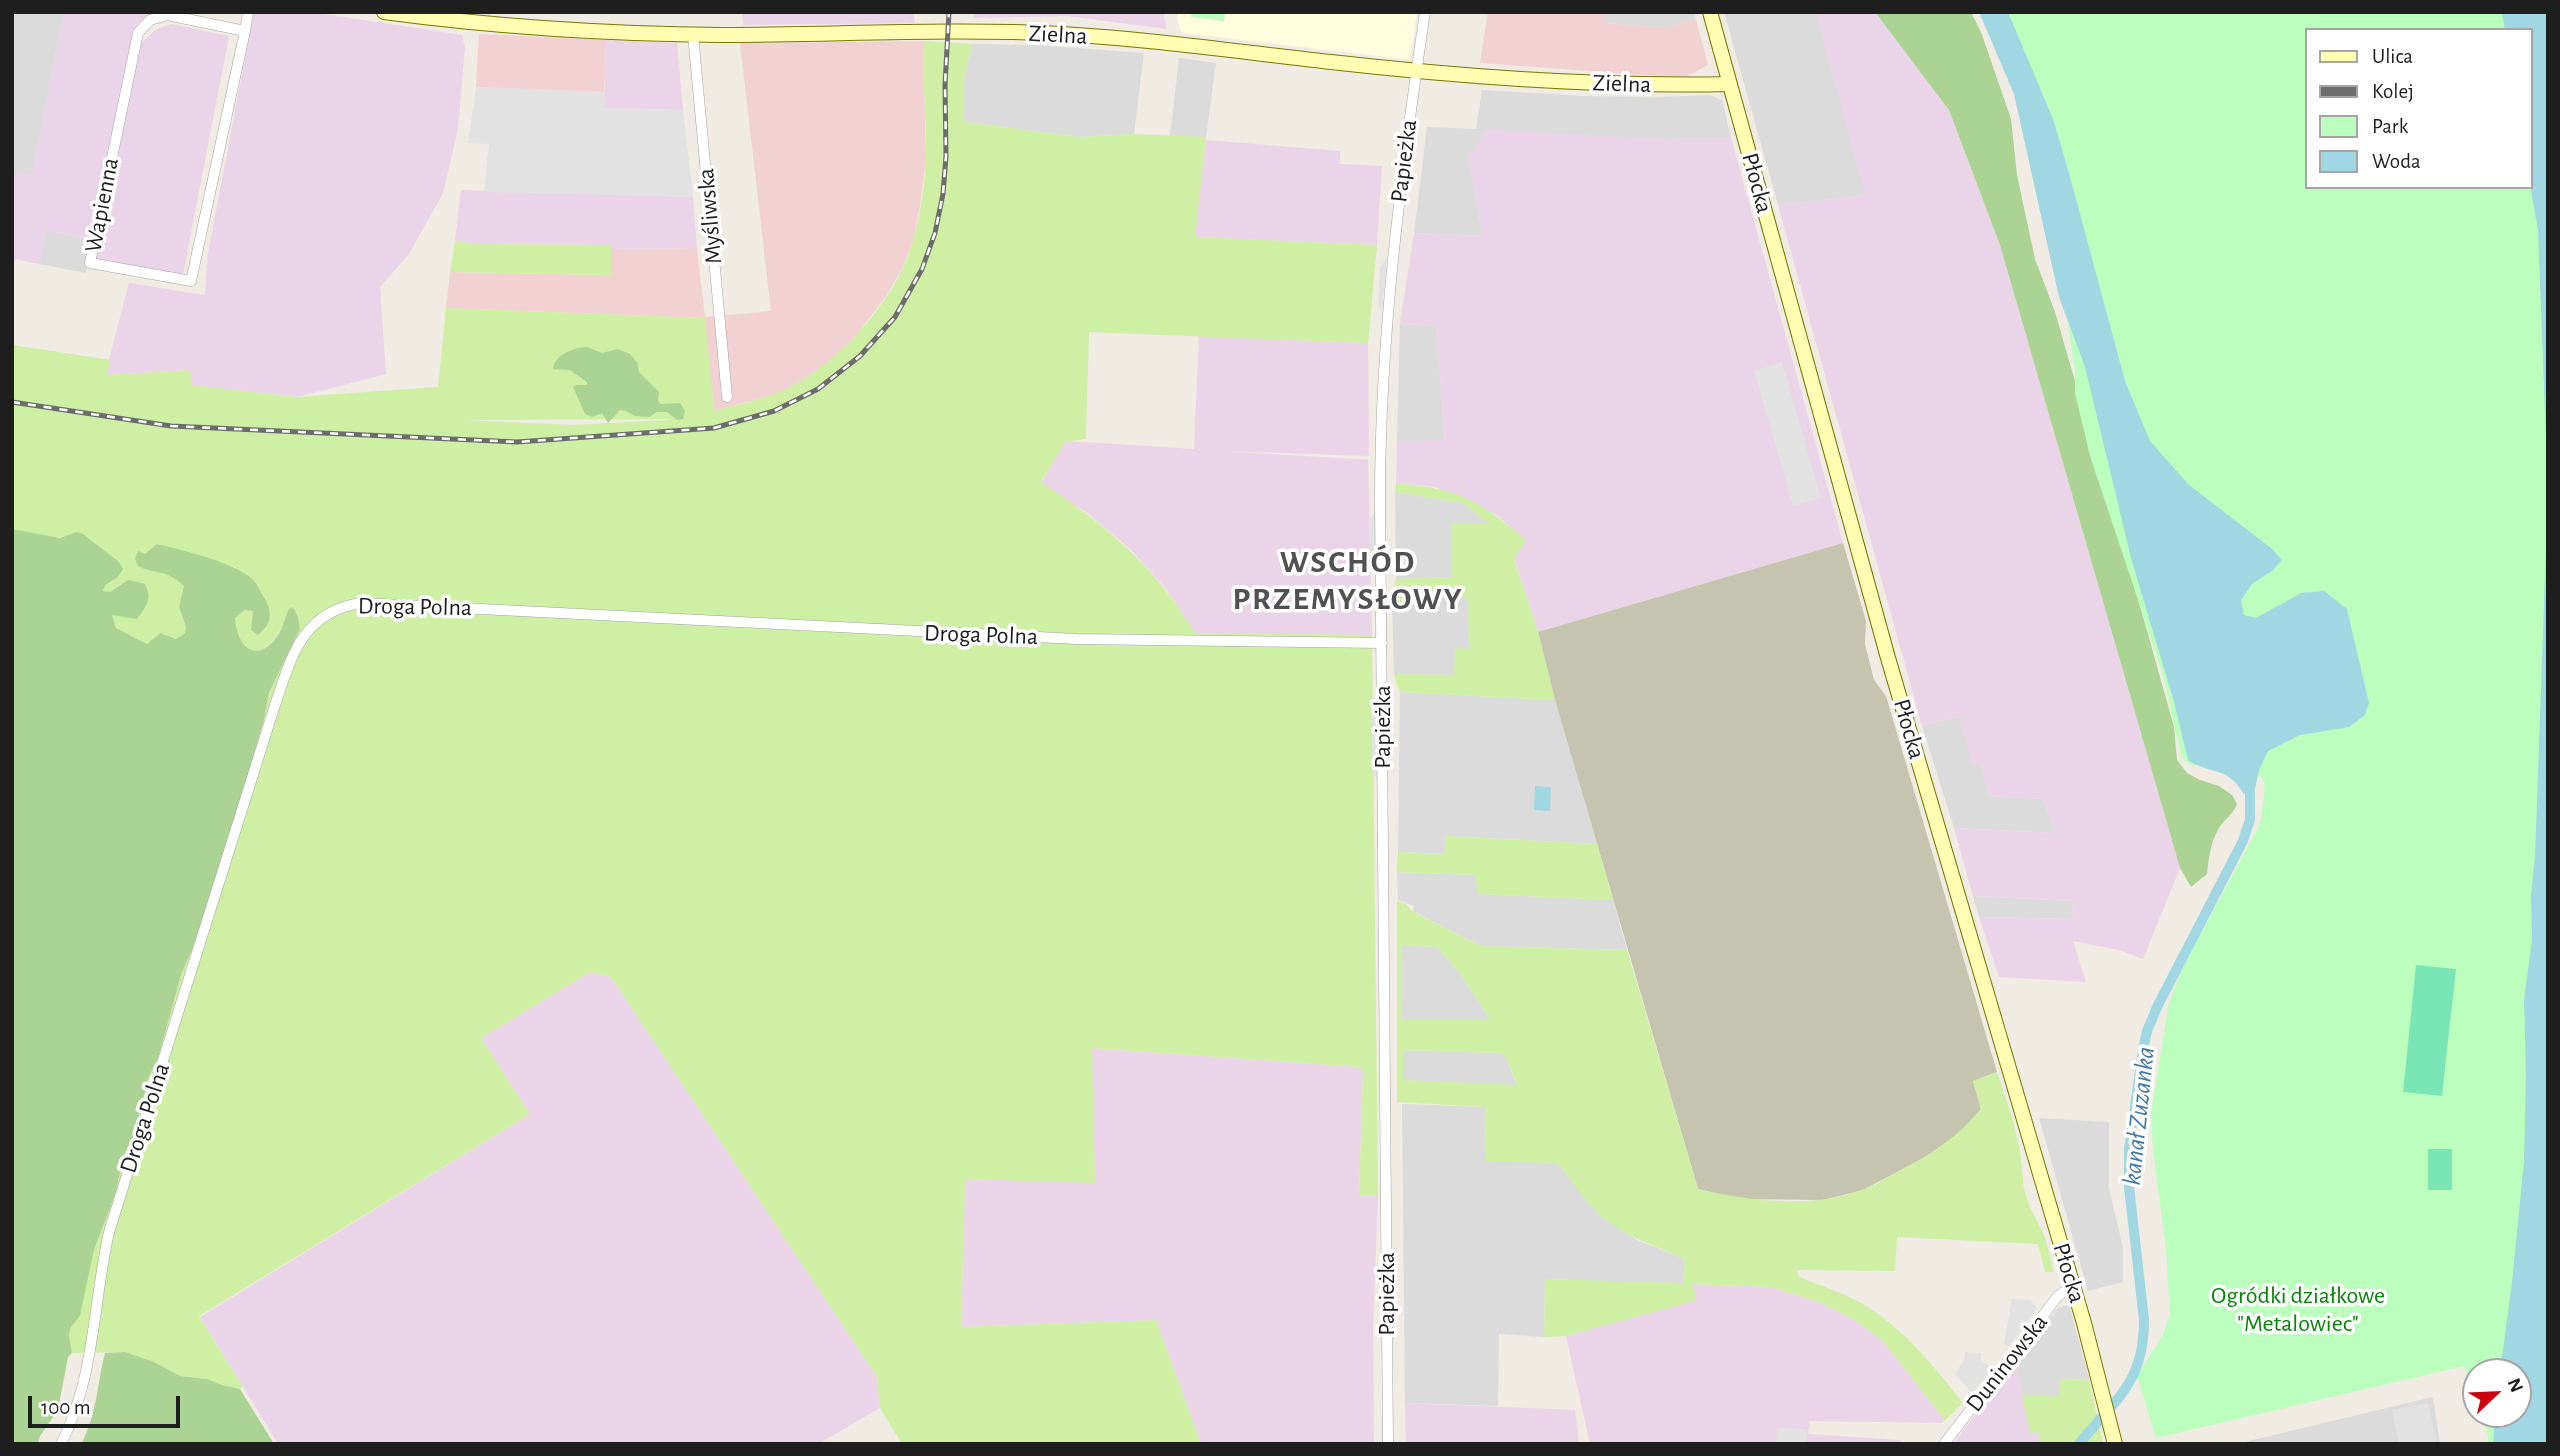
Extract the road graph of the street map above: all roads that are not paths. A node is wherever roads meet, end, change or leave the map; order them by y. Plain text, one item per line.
1 (248, 12) edge
2 (384, 12) edge
3 (1425, 12) edge
4 (1710, 12) edge
5 (245, 31) junction
6 (693, 34) junction
7 (1416, 71) junction
8 (1730, 84) junction
9 (727, 397) dead end
10 (1382, 643) junction
11 (2073, 1286) junction
12 (61, 1444) edge
13 (1388, 1444) edge
14 (1944, 1444) edge
15 (2115, 1444) edge

1 - 5 street, Wapienna
2 - 6 street, Zielna
3 - 7 street, Papieżka
4 - 8 street, Płocka
5 - 5 street, Wapienna
6 - 7 street, Zielna
6 - 9 street, Myśliwska
7 - 8 street, Zielna
7 - 10 street, Papieżka
8 - 11 street, Płocka
10 - 12 street, Droga Polna
10 - 13 street, Papieżka
11 - 14 street, Duninowska
11 - 15 street, Płocka

